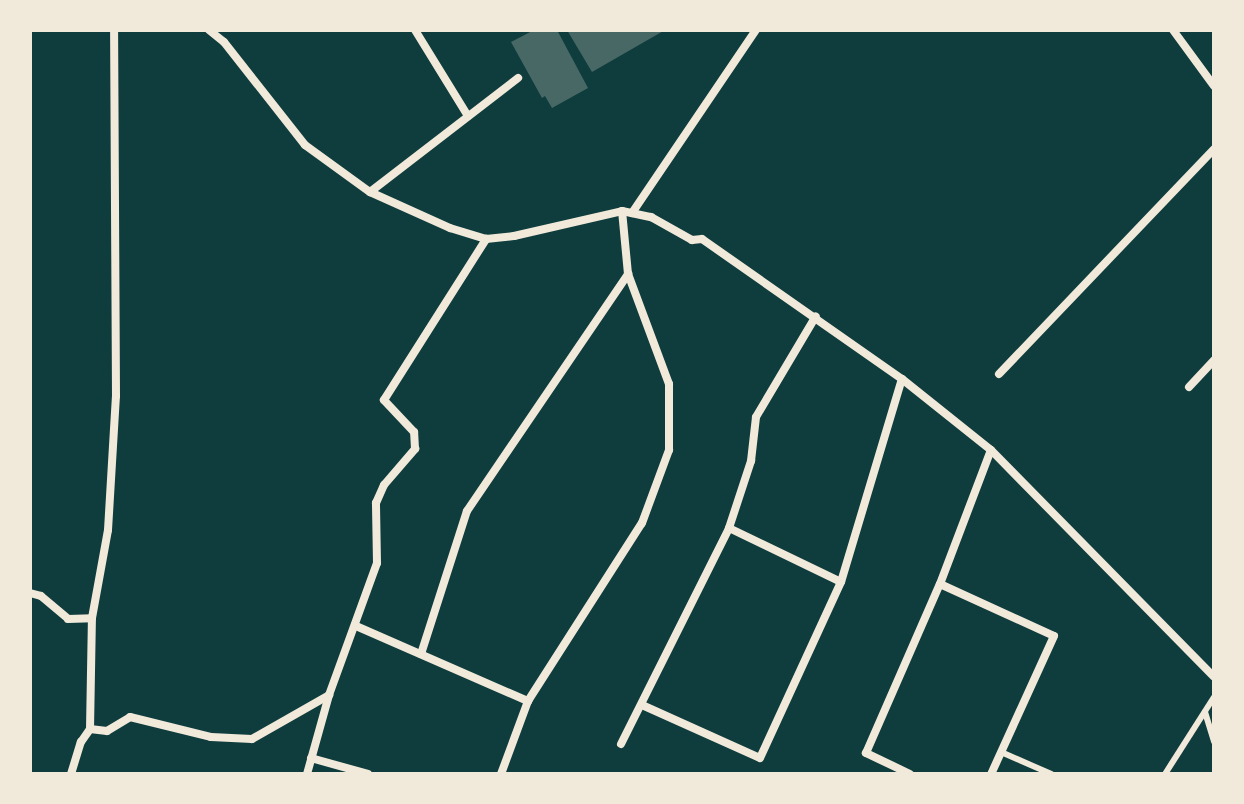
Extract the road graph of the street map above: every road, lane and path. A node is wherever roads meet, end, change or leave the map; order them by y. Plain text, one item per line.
1 (114, 30) edge
2 (209, 30) edge
3 (415, 30) edge
4 (756, 30) edge
5 (1173, 30) edge
6 (518, 78) dead end
7 (1214, 86) edge
8 (468, 116) junction
9 (1214, 149) edge
10 (370, 192) junction
11 (627, 212) junction
12 (486, 239) junction
13 (628, 274) junction
14 (816, 316) junction
15 (1214, 360) edge
16 (999, 374) dead end
17 (902, 379) junction
18 (1189, 387) dead end
19 (991, 450) junction
20 (729, 528) junction
21 (841, 582) junction
22 (940, 584) junction
23 (30, 593) edge
24 (92, 618) junction
25 (356, 626) junction
26 (421, 654) junction
27 (1212, 671) edge
28 (329, 695) junction
29 (1214, 697) edge
30 (528, 701) junction
31 (642, 705) junction
32 (1205, 712) junction
33 (90, 729) junction
34 (1214, 742) edge
35 (621, 744) dead end
36 (1001, 752) junction
37 (311, 758) junction
38 (71, 774) edge
39 (307, 774) edge
40 (368, 774) edge
41 (501, 774) edge
42 (910, 774) edge
43 (991, 774) edge
44 (1051, 774) edge
45 (1165, 774) edge

1 - 24 street
2 - 10 street
3 - 8 street
4 - 11 street
5 - 7 street
6 - 8 street
8 - 10 street
9 - 16 street
10 - 12 street
11 - 12 street
11 - 13 street
11 - 14 street
12 - 25 street
13 - 26 street
13 - 30 street
14 - 17 street
14 - 20 street
15 - 18 street
17 - 19 street
17 - 21 street
19 - 22 street
19 - 27 street
20 - 21 street
20 - 31 street
21 - 31 street
22 - 36 street
22 - 42 street
23 - 24 street
24 - 33 street
25 - 26 street
25 - 28 street
26 - 30 street
28 - 33 street
28 - 37 street
29 - 32 lane
30 - 41 street
31 - 35 street
32 - 34 lane
32 - 45 lane
33 - 38 street
36 - 43 street
36 - 44 lane
37 - 39 street
37 - 40 street

